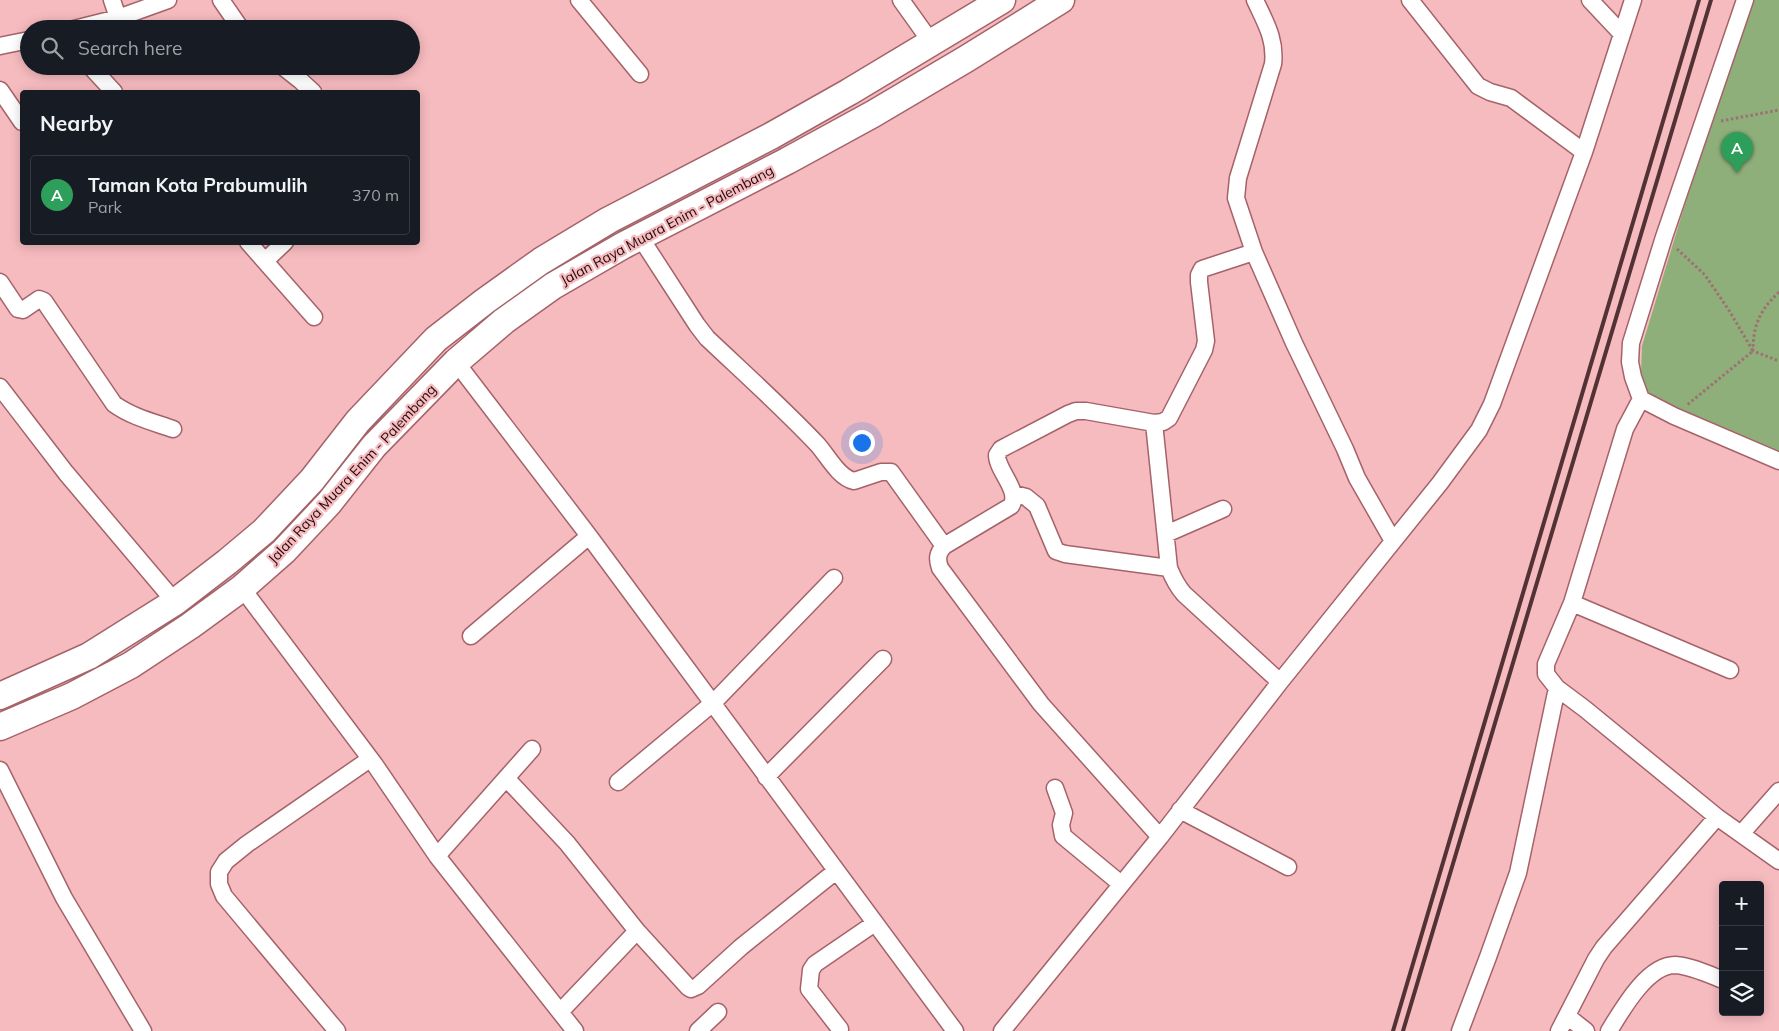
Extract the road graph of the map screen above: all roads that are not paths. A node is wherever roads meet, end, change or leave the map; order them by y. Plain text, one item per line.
1 (112, 0) edge
2 (168, 0) edge
3 (221, 0) edge
4 (579, 0) edge
5 (901, 0) edge
6 (1002, 0) edge
7 (1061, 0) edge
8 (1255, 0) edge
9 (1410, 0) edge
10 (1590, 0) edge
11 (1633, 0) edge
12 (1745, 0) edge
13 (118, 18) junction
14 (110, 20) edge
15 (235, 20) edge
16 (1622, 34) junction
17 (20, 42) edge
18 (931, 42) junction
19 (0, 46) edge
20 (640, 74) dead end
21 (98, 75) edge
22 (293, 75) edge
23 (0, 90) edge
24 (112, 90) edge
25 (311, 90) edge
26 (20, 119) edge
27 (1584, 152) junction
28 (640, 236) junction
29 (251, 245) edge
30 (282, 245) edge
31 (1254, 252) junction
32 (265, 261) junction
33 (0, 282) edge
34 (314, 317) dead end
35 (456, 362) junction
36 (0, 387) edge
37 (1641, 399) junction
38 (1154, 423) junction
39 (173, 429) dead end
40 (1779, 461) edge
41 (1014, 494) junction
42 (1223, 509) dead end
43 (1166, 534) junction
44 (589, 536) junction
45 (1393, 541) junction
46 (944, 546) junction
47 (1169, 568) junction
48 (834, 578) dead end
49 (242, 588) junction
50 (175, 602) junction
51 (1572, 604) junction
52 (471, 636) dead end
53 (884, 659) dead end
54 (1730, 670) dead end
55 (1280, 682) junction
56 (1557, 688) junction
57 (0, 696) edge
58 (713, 703) junction
59 (0, 727) edge
60 (532, 749) dead end
61 (370, 759) junction
62 (0, 770) edge
63 (766, 777) junction
64 (506, 778) junction
65 (618, 782) dead end
66 (1055, 788) dead end
67 (1779, 791) edge
68 (1180, 810) junction
69 (1717, 817) junction
70 (1741, 834) junction
71 (1160, 837) junction
72 (437, 856) junction
73 (1779, 861) edge
74 (1288, 867) dead end
75 (836, 871) junction
76 (1121, 884) junction
77 (875, 923) junction
78 (638, 931) junction
79 (1719, 978) edge
80 (561, 1011) junction
81 (718, 1012) dead end
82 (1567, 1016) junction
83 (840, 1029) dead end
84 (143, 1031) edge
85 (337, 1031) edge
86 (575, 1031) edge
87 (698, 1031) edge
88 (955, 1031) edge
89 (1002, 1031) edge
90 (1460, 1031) edge
91 (1559, 1031) edge
92 (1586, 1031) edge
93 (1609, 1031) edge

1 - 13 street
2 - 13 street
3 - 15 street
4 - 20 street
5 - 18 street
6 - 18 main road, Jalan Raya Muara Enim - Palembang
7 - 28 main road, Jalan Raya Muara Enim - Palembang
8 - 31 street
9 - 27 street
10 - 16 street
11 - 16 street
12 - 37 street
13 - 14 street
16 - 27 street
17 - 19 street
18 - 50 main road, Jalan Raya Muara Enim - Palembang
21 - 24 street
22 - 25 street
23 - 26 street
27 - 45 street
28 - 35 main road, Jalan Raya Muara Enim - Palembang
28 - 46 street
29 - 32 street
30 - 32 street
31 - 38 street
31 - 45 street
32 - 34 street
33 - 39 street
35 - 44 street
35 - 49 main road, Jalan Raya Muara Enim - Palembang
36 - 50 street
37 - 40 street
37 - 51 street
38 - 41 street
38 - 43 street
41 - 46 street
41 - 47 street
42 - 43 street
43 - 47 street
44 - 52 street
44 - 58 street
45 - 55 street
46 - 71 street
47 - 55 street
48 - 58 street
49 - 59 main road, Jalan Raya Muara Enim - Palembang
49 - 61 street
50 - 57 main road, Jalan Raya Muara Enim - Palembang
51 - 54 street
51 - 56 street
53 - 63 street
55 - 68 street
56 - 69 street
56 - 90 street
58 - 63 street
58 - 65 street
60 - 64 street
61 - 72 street
61 - 85 street
62 - 84 street
63 - 75 street
64 - 72 street
64 - 78 street
66 - 76 street
67 - 70 street
68 - 71 street
68 - 74 street
69 - 70 street
69 - 82 street
70 - 73 street
71 - 76 street
72 - 80 street
75 - 77 street
75 - 78 street
76 - 89 street
77 - 83 street
77 - 88 street
78 - 80 street
79 - 93 street
80 - 86 street
81 - 87 street
82 - 91 street
82 - 92 street

